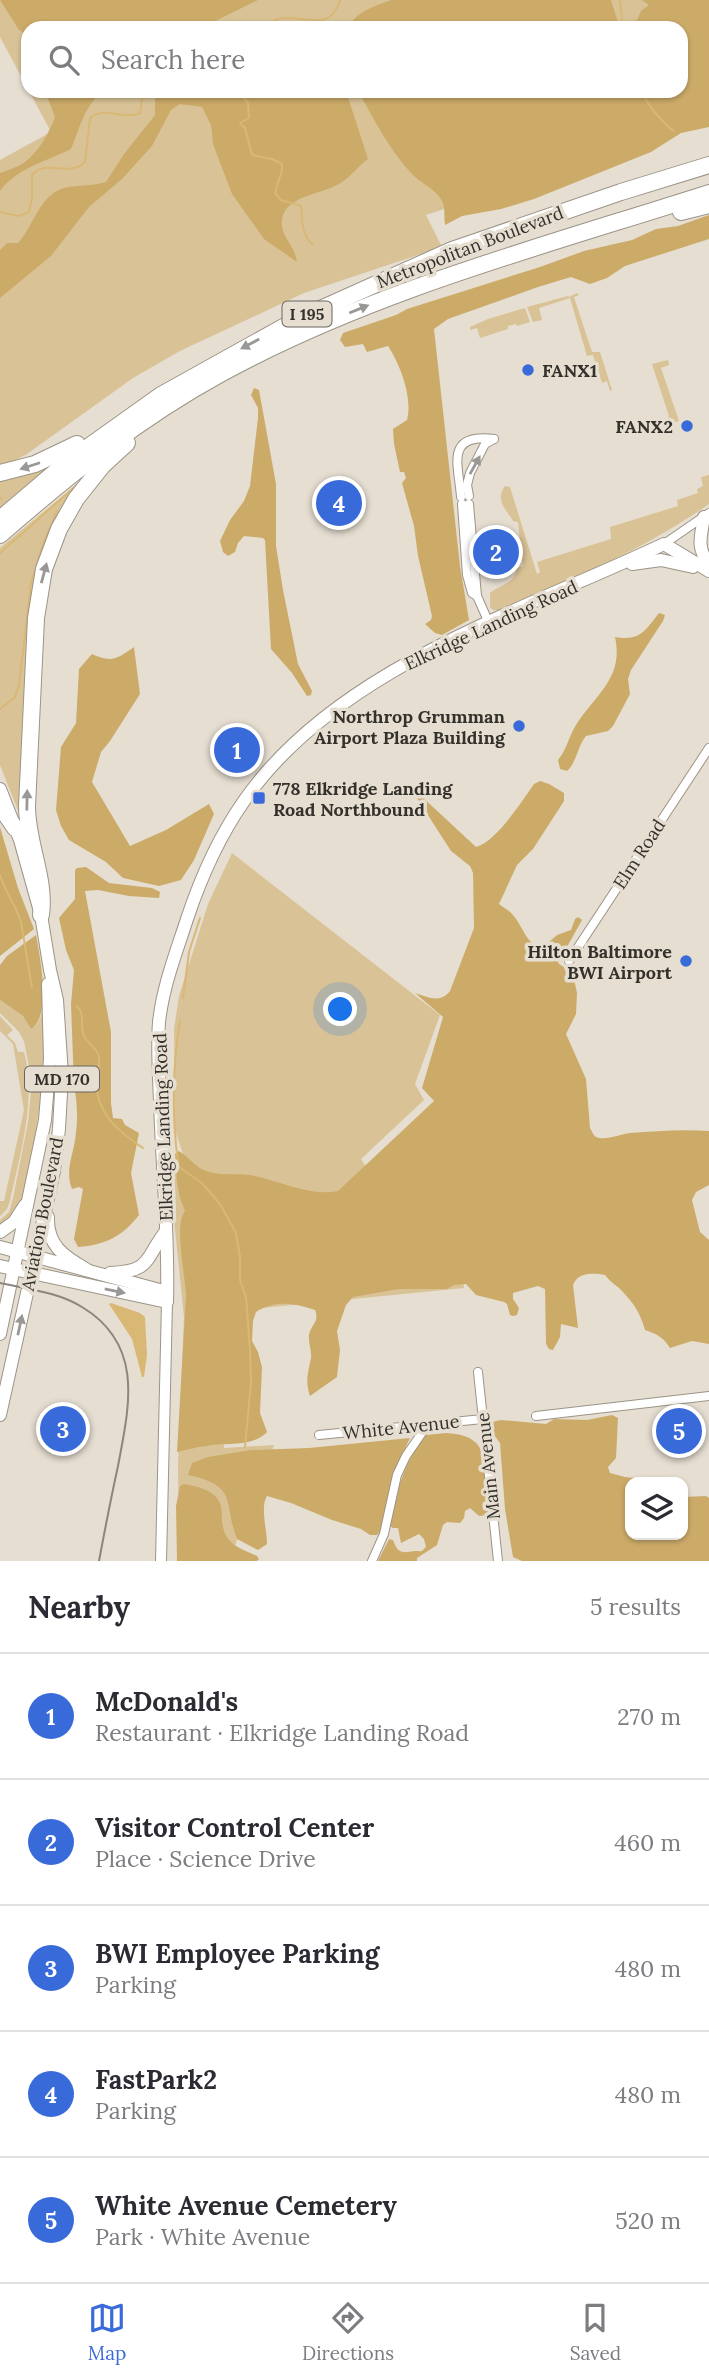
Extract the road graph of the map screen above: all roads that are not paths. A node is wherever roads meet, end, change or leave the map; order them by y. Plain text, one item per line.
1 (709, 156) edge
2 (709, 165) edge
3 (621, 192) junction
4 (709, 193) edge
5 (709, 205) edge
6 (519, 253) junction
7 (167, 405) junction
8 (134, 413) junction
9 (0, 473) edge
10 (465, 500) junction
11 (706, 515) edge
12 (0, 519) edge
13 (0, 535) edge
14 (664, 544) junction
15 (709, 564) edge
16 (618, 566) junction
17 (709, 571) edge
18 (489, 623) junction
19 (709, 748) edge
20 (0, 789) edge
21 (0, 806) edge
22 (15, 828) junction
23 (41, 915) junction
24 (569, 961) dead end
25 (50, 970) junction
26 (50, 1188) junction
27 (31, 1195) junction
28 (166, 1230) junction
29 (0, 1232) edge
30 (0, 1247) edge
31 (18, 1252) junction
32 (35, 1256) junction
33 (0, 1266) edge
34 (15, 1269) junction
35 (86, 1269) junction
36 (31, 1272) junction
37 (103, 1274) junction
38 (167, 1297) junction
39 (0, 1298) edge
40 (0, 1308) edge
41 (0, 1334) edge
42 (478, 1372) dead end
43 (709, 1396) edge
44 (0, 1415) edge
45 (536, 1416) dead end
46 (483, 1419) junction
47 (428, 1424) junction
48 (318, 1435) dead end
49 (161, 1561) edge
50 (372, 1561) edge
51 (498, 1561) edge

1 - 3 highway
2 - 3 highway, Metropolitan Boulevard / I 195
3 -> 8 highway, Metropolitan Boulevard / I 195
4 - 6 highway, Metropolitan Boulevard / I 195
5 - 6 highway
7 -> 6 highway, Metropolitan Boulevard / I 195
7 - 13 highway, Metropolitan Boulevard / I 195
23 -> 7 highway
8 -> 9 highway
8 - 12 highway, Metropolitan Boulevard / I 195
10 -> 10 street
10 - 18 street
11 - 14 street, Elkridge Landing Road
11 - 15 main road
14 - 16 main road, Elkridge Landing Road
14 - 17 main road
16 - 17 main road
16 - 18 main road, Elkridge Landing Road
18 - 28 main road, Elkridge Landing Road
19 - 24 street, Elm Road
20 - 22 main road, Aviation Boulevard / MD 170
21 - 22 highway
22 - 23 main road, Aviation Boulevard / MD 170
23 - 25 main road, Aviation Boulevard / MD 170
25 - 26 main road, Aviation Boulevard / MD 170
25 - 27 main road, Aviation Boulevard / MD 170
26 - 32 main road, Aviation Boulevard / MD 170
26 - 35 main road
27 - 29 main road
27 - 31 main road, Aviation Boulevard / MD 170
28 - 37 main road
28 - 38 main road, Elkridge Landing Road
30 - 31 main road
31 - 32 main road
31 - 34 main road, Aviation Boulevard / MD 170
32 - 35 main road
32 - 36 main road, Aviation Boulevard / MD 170
33 - 34 main road
34 - 36 main road
34 - 41 main road, Aviation Boulevard / MD 170
35 - 37 main road
36 -> 38 main road
44 -> 36 main road, Aviation Boulevard / MD 170
37 - 38 main road
38 - 49 street, Elkridge Landing Road
39 - 40 main road
42 - 46 street, Main Avenue
43 - 45 street
46 - 47 street, White Avenue
46 - 51 street, Main Avenue
47 - 48 street, White Avenue
47 - 50 street

